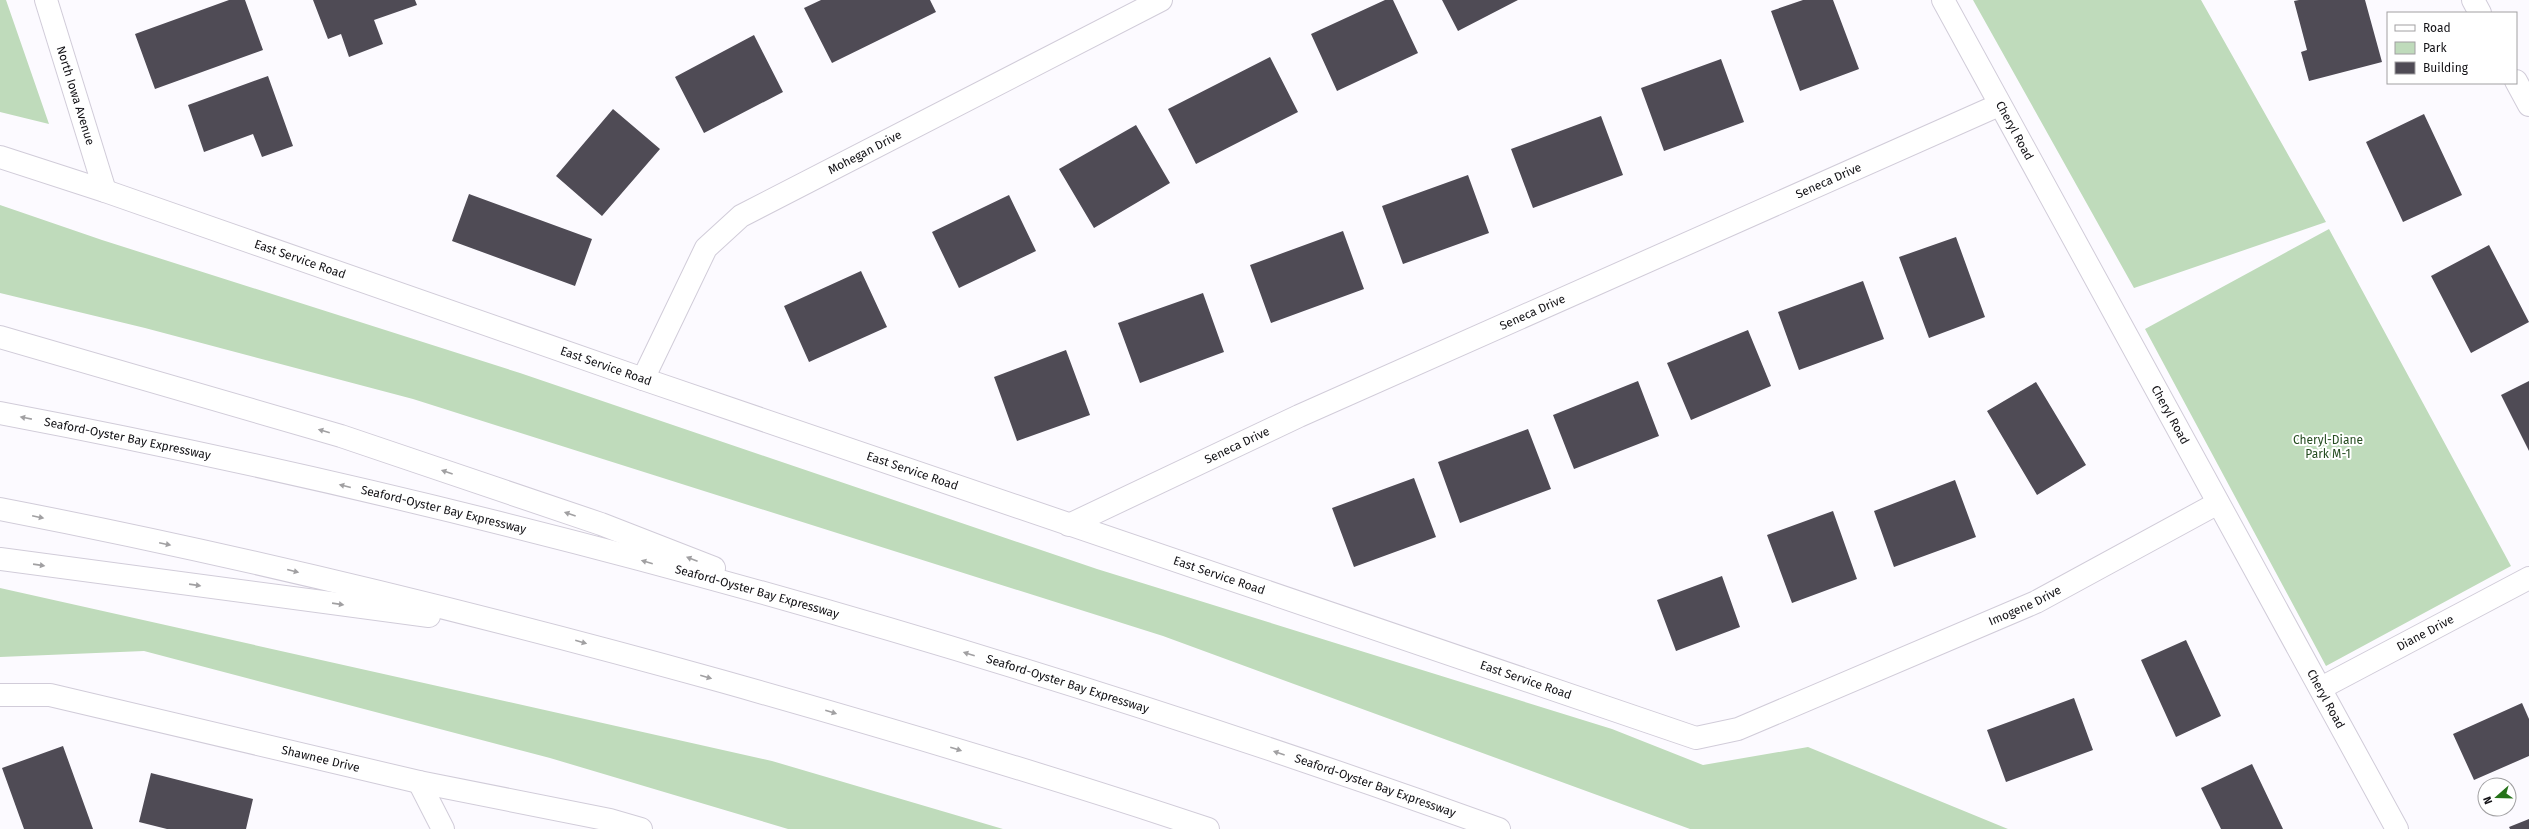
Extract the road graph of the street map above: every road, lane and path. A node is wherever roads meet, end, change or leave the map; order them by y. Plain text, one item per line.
1 (46, 0) edge
2 (1161, 0) edge
3 (1943, 0) edge
4 (2473, 0) edge
5 (2479, 12) edge
6 (2517, 83) edge
7 (1999, 104) junction
8 (2529, 105) edge
9 (0, 157) edge
10 (105, 191) junction
11 (0, 337) edge
12 (643, 379) junction
13 (0, 413) edge
14 (2218, 504) junction
15 (0, 509) edge
16 (1069, 525) junction
17 (0, 560) edge
18 (2529, 578) edge
19 (846, 618) junction
20 (543, 632) junction
21 (2321, 688) junction
22 (1825, 692) joint
23 (0, 695) edge
24 (419, 782) junction
25 (1409, 797) junction
26 (443, 829) edge
27 (641, 829) edge
28 (1208, 829) edge
29 (1499, 829) edge
30 (1517, 829) edge
31 (2397, 829) edge

1 - 10 main road, North Iowa Avenue
2 - 12 main road, Mohegan Drive
3 - 7 main road, Cheryl Road
4 - 5 main road
6 - 8 main road
7 - 14 main road, Cheryl Road
7 - 16 main road, Seneca Drive
9 - 10 main road, East Service Road
10 - 12 main road, East Service Road
19 -> 11 main road
12 - 16 main road, East Service Road
19 -> 13 main road, Seaford-Oyster Bay Expressway
14 - 21 main road, Cheryl Road
14 - 22 main road, Imogene Drive
15 -> 20 main road
16 - 22 main road, East Service Road
17 -> 20 main road
18 - 21 main road, Diane Drive
25 -> 19 main road, Seaford-Oyster Bay Expressway
20 -> 28 main road
21 - 31 main road, Cheryl Road
23 - 24 main road, Shawnee Drive
24 - 26 main road
24 - 27 main road, Shawnee Drive
25 - 29 main road, Seaford-Oyster Bay Expressway
25 - 30 main road

